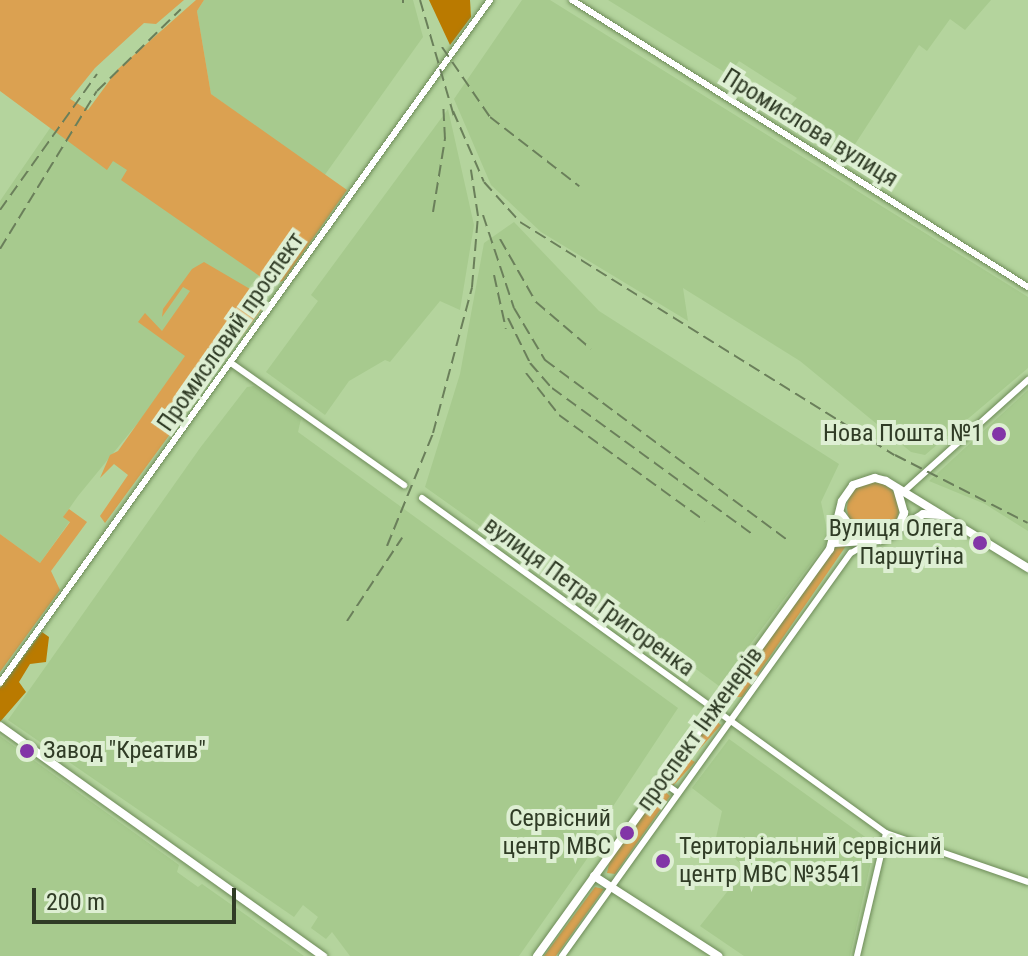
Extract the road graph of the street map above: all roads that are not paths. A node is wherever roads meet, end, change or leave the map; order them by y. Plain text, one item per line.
1 (490, 0) edge
2 (572, 0) edge
3 (1028, 287) edge
4 (231, 363) junction
5 (1028, 380) edge
6 (404, 485) dead end
7 (899, 489) junction
8 (422, 498) dead end
9 (841, 512) junction
10 (950, 518) junction
11 (896, 532) junction
12 (864, 540) junction
13 (881, 540) junction
14 (834, 543) junction
15 (1028, 568) edge
16 (0, 683) edge
17 (713, 709) junction
18 (730, 721) junction
19 (0, 726) edge
20 (684, 748) junction
21 (701, 761) junction
22 (661, 781) junction
23 (678, 793) junction
24 (886, 833) junction
25 (594, 876) junction
26 (1028, 882) edge
27 (611, 887) junction
28 (323, 956) edge
29 (537, 956) edge
30 (562, 956) edge
31 (718, 956) edge
32 (857, 956) edge

1 - 4 street, Промисловий проспект
2 - 3 street, Промислова вулиця
4 - 6 street
4 - 16 street, Промисловий проспект
5 - 7 street
7 - 9 street
7 - 10 street
7 - 11 street
8 - 17 street, вулиця Петра Григоренка
9 - 12 street
9 - 14 street, проспект Інженерів
10 - 11 street
10 - 15 street
11 - 13 street
12 - 13 street
12 - 14 street
13 - 18 street, проспект Інженерів
14 - 17 street, проспект Інженерів
17 - 18 street, вулиця Петра Григоренка
17 - 20 street, проспект Інженерів
18 - 21 street, проспект Інженерів
18 - 24 street, вулиця Петра Григоренка
19 - 28 street
20 - 21 street
20 - 22 street, проспект Інженерів
21 - 23 street, проспект Інженерів
22 - 23 street
22 - 25 street, проспект Інженерів
23 - 27 street, проспект Інженерів
24 - 26 street, вулиця Петра Григоренка
24 - 32 street
25 - 27 street
25 - 29 street, проспект Інженерів
27 - 30 street, проспект Інженерів
27 - 31 street

